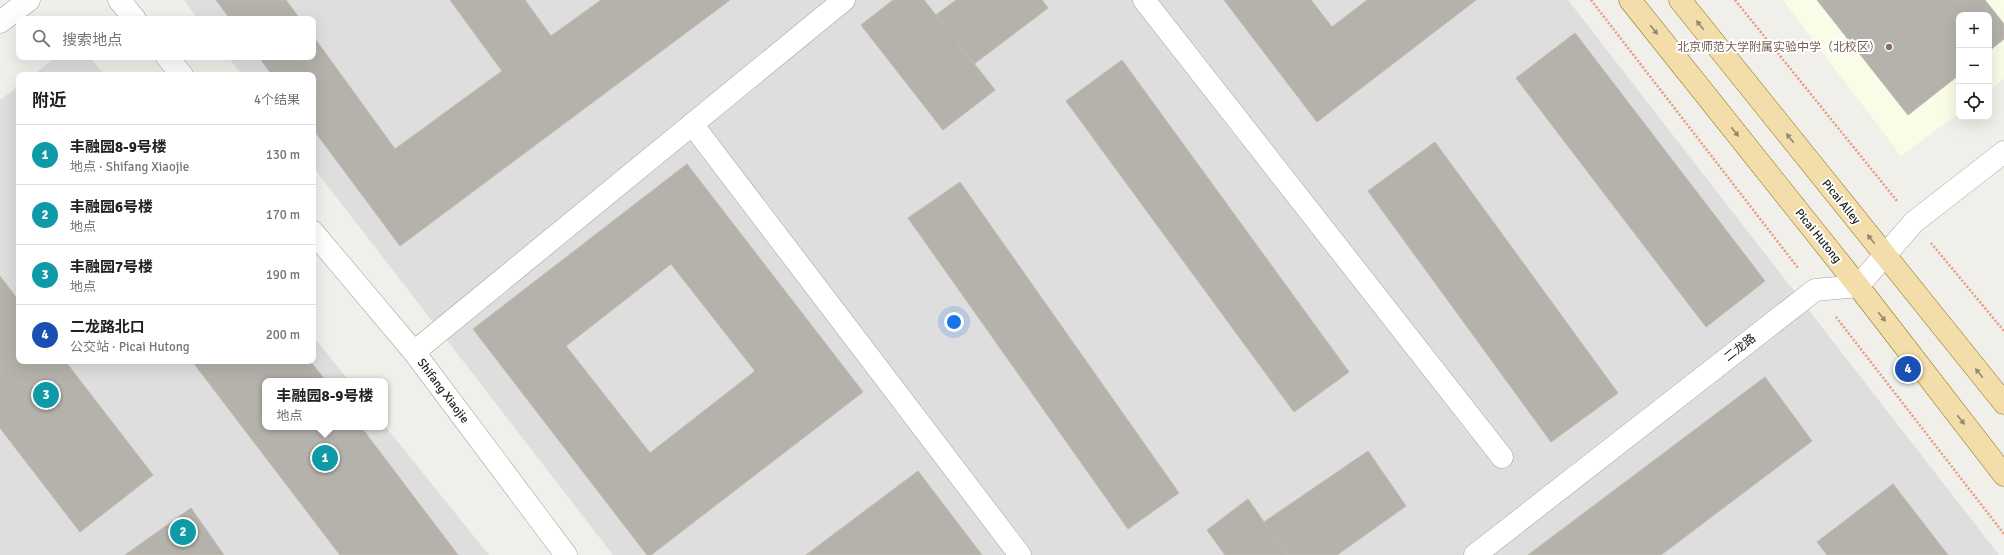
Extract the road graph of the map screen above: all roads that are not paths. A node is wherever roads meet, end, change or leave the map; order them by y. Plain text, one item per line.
1 (29, 0) edge
2 (119, 0) edge
3 (1144, 0) edge
4 (1630, 0) edge
5 (1680, 0) edge
6 (831, 4) edge
7 (132, 16) edge
8 (0, 22) edge
9 (170, 60) edge
10 (180, 72) edge
11 (692, 124) junction
12 (2004, 152) edge
13 (316, 236) edge
14 (1885, 256) junction
15 (1858, 286) junction
16 (414, 352) junction
17 (2004, 403) edge
18 (1502, 457) dead end
19 (2004, 475) edge
20 (566, 555) edge
21 (1020, 555) edge
22 (1475, 555) edge

1 - 8 street
2 - 7 street
3 - 18 street
4 -> 15 main road, Picai Hutong
14 -> 5 main road, Picai Alley
6 - 11 street
9 - 10 street
11 - 16 street
11 - 21 street
12 - 14 street
13 - 16 street, Shifang Xiaojie
14 - 15 street
17 -> 14 main road, Picai Alley
15 -> 19 main road, Picai Hutong
15 - 22 street, 二龙路
16 - 20 street, Shifang Xiaojie

